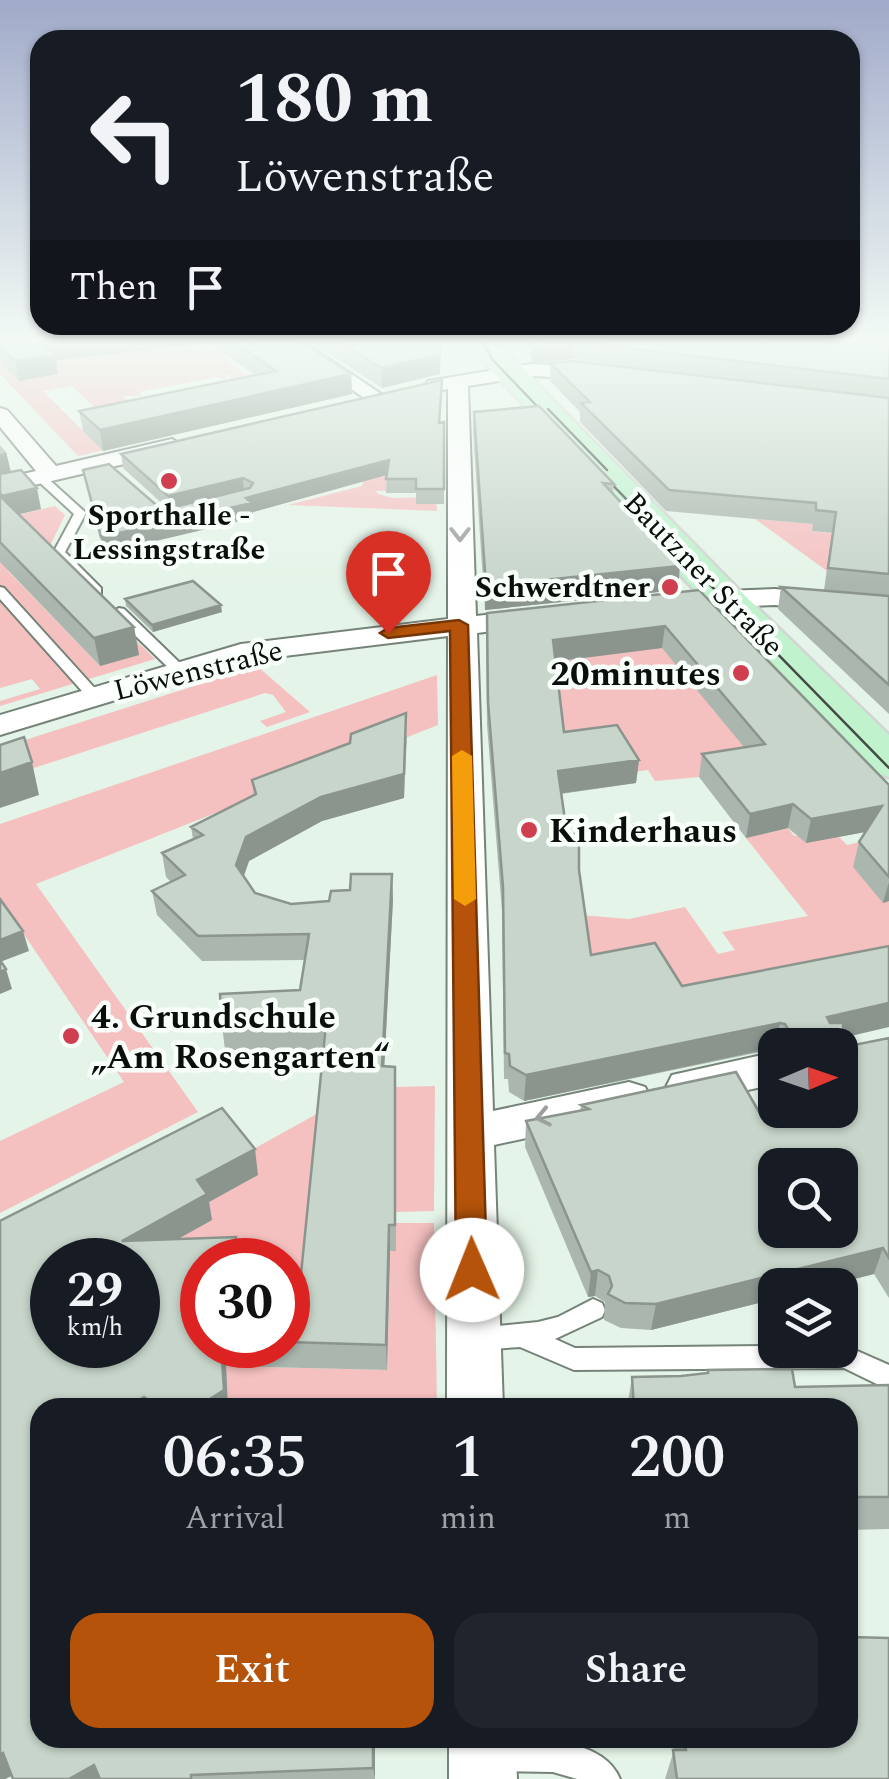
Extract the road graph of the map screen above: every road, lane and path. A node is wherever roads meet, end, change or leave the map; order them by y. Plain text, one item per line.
1 (5, 421) edge
2 (458, 421) edge
3 (556, 421) edge
4 (200, 439) edge
5 (46, 475) junction
6 (0, 486) edge
7 (0, 592) edge
8 (726, 599) junction
9 (671, 602) edge
10 (889, 609) edge
11 (574, 613) edge
12 (459, 625) junction
13 (180, 671) junction
14 (95, 696) junction
15 (0, 725) edge
16 (889, 762) edge
17 (758, 1072) edge
18 (470, 1132) junction
19 (593, 1310) dead end
20 (526, 1338) junction
21 (473, 1339) junction
22 (889, 1378) edge
23 (475, 1398) edge
24 (482, 1757) edge
25 (604, 1779) edge

1 - 5 street
2 -> 12 street
3 - 8 main road, Bautzner Straße
4 - 5 street
5 - 6 street
5 - 13 lane
7 - 14 lane
8 - 9 street
8 - 10 street
8 - 16 main road, Bautzner Straße
11 - 12 street, Löwenstraße
12 - 13 street, Löwenstraße
12 - 18 street
13 - 14 street, Löwenstraße
14 - 15 street, Löwenstraße
17 -> 18 street
18 - 21 street
19 - 20 lane
20 - 21 lane
20 - 22 lane
21 - 23 street
24 - 25 lane

